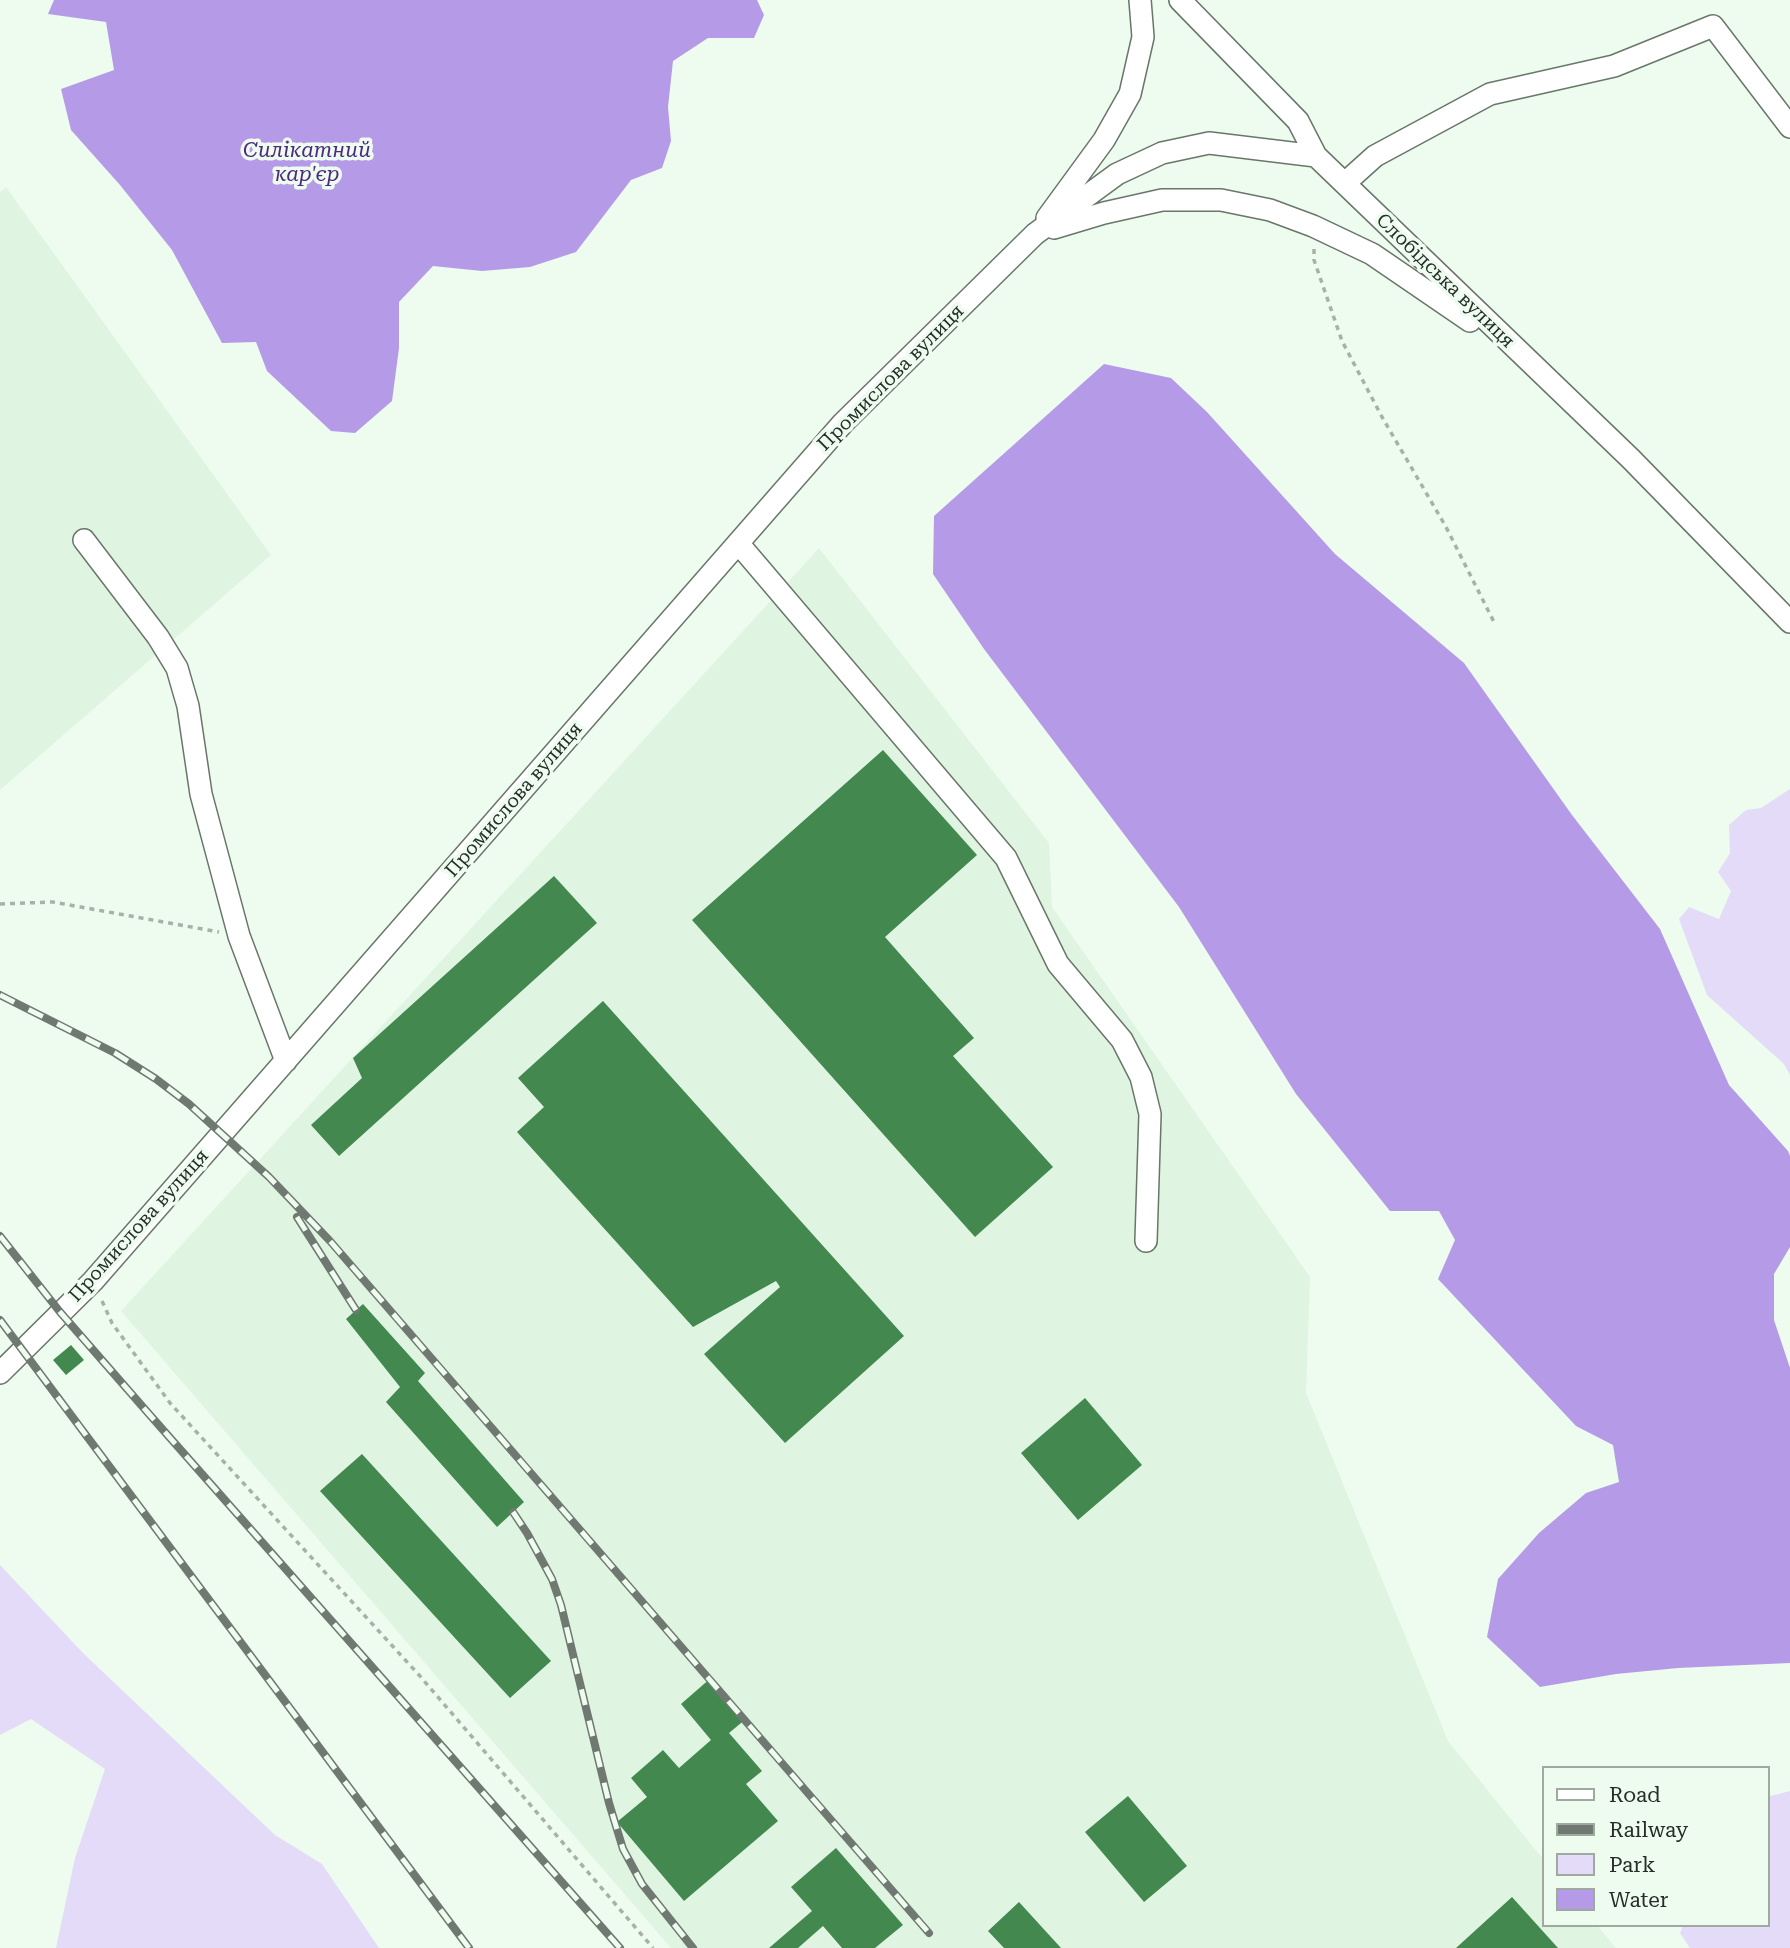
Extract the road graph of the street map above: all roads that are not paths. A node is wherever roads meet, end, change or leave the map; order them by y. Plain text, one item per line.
1 (1140, 0) edge
2 (1180, 0) edge
3 (1790, 127) edge
4 (1316, 156) junction
5 (1345, 183) junction
6 (1035, 234) junction
7 (1542, 374) junction
8 (84, 540) dead end
9 (738, 543) junction
10 (1790, 622) edge
11 (286, 1062) junction
12 (1146, 1241) dead end
13 (0, 1373) edge

1 - 6 street
2 - 4 street, Слобідська вулиця
3 - 5 street
4 - 5 street, Слобідська вулиця
4 - 6 street
5 - 7 street, Слобідська вулиця
6 - 7 street
6 - 9 street, Промислова вулиця
7 - 10 street, Слобідська вулиця
8 - 11 street
9 - 11 street, Промислова вулиця
9 - 12 street
11 - 13 street, Промислова вулиця

